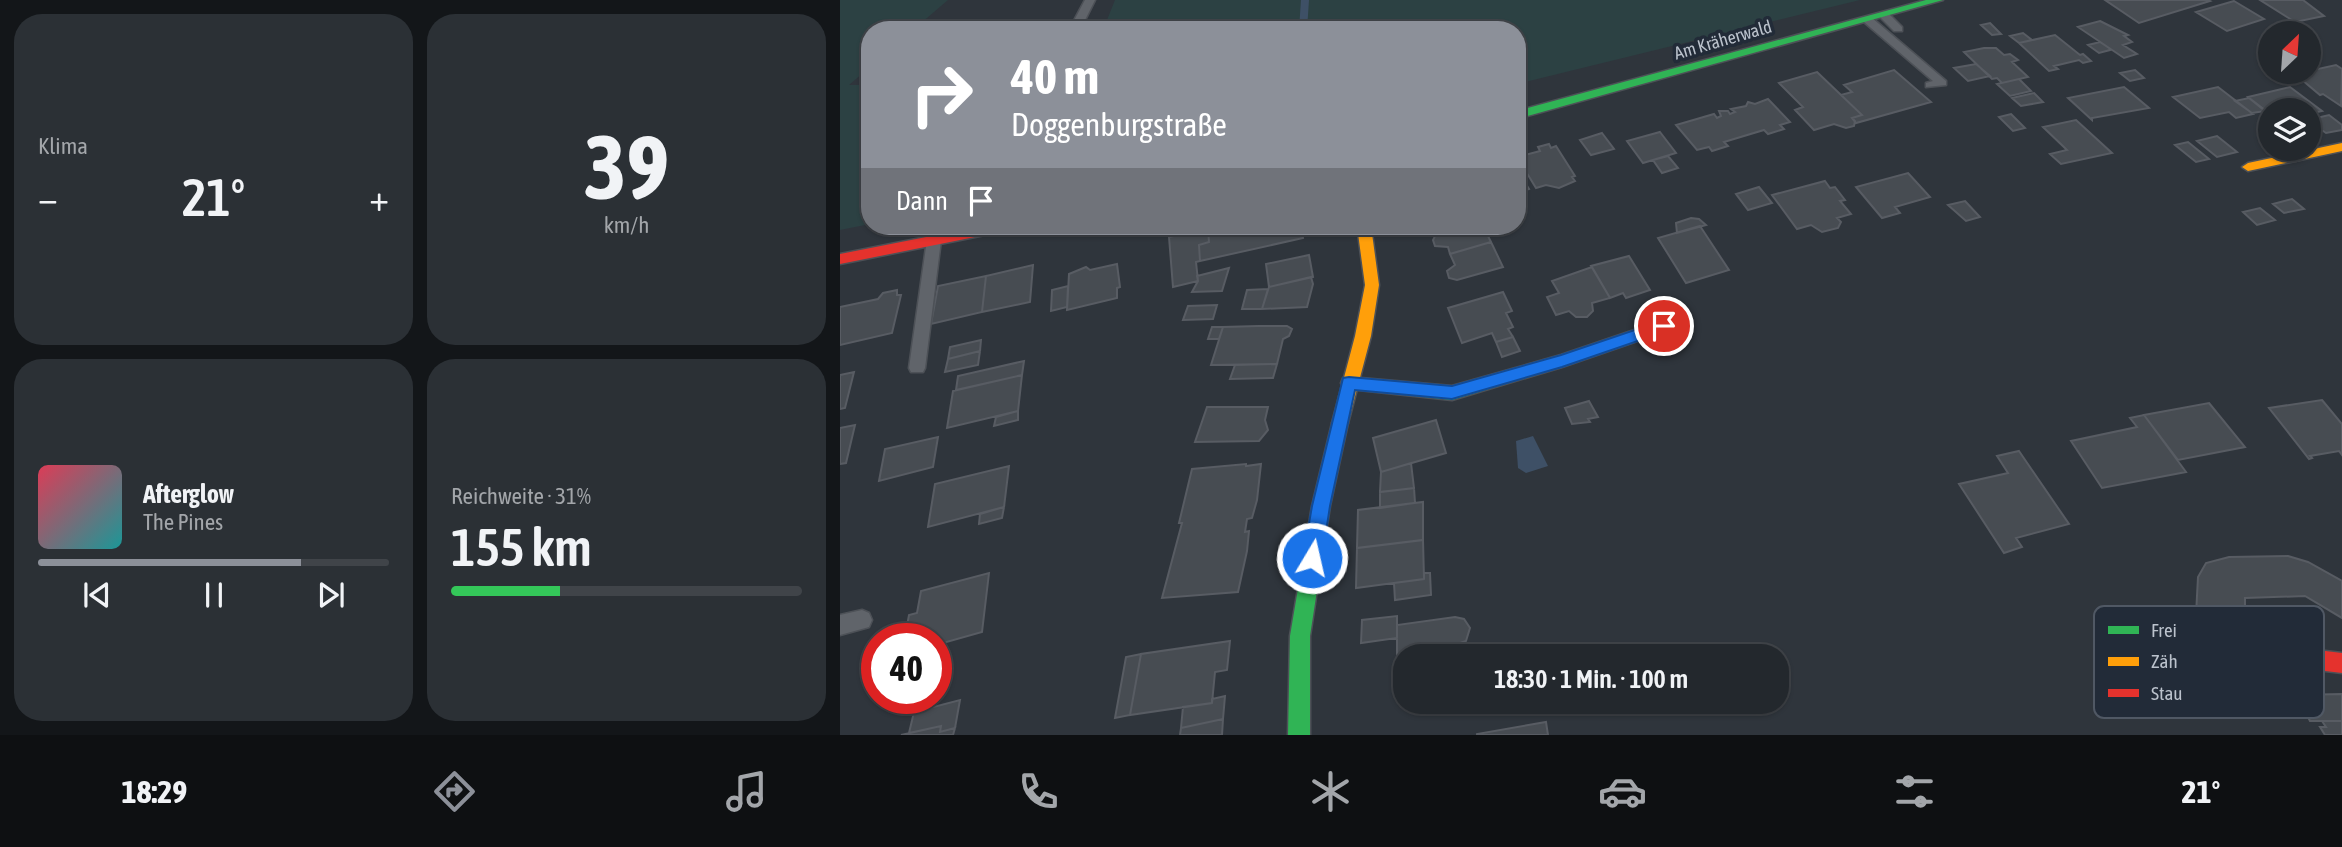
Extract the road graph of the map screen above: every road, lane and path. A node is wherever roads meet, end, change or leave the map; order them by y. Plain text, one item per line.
1 (1090, 0) edge
2 (1938, 0) edge
3 (1884, 15) junction
4 (1868, 20) junction
5 (1079, 21) edge
6 (1898, 29) dead end
7 (1930, 85) dead end
8 (1526, 113) edge
9 (2342, 147) edge
10 (2248, 167) dead end
11 (959, 235) edge
12 (1365, 235) edge
13 (934, 240) junction
14 (840, 259) edge
15 (1664, 326) dead end
16 (917, 368) dead end
17 (1349, 383) junction
18 (862, 620) dead end
19 (840, 625) edge
20 (2324, 661) edge
21 (2342, 663) edge
22 (1299, 735) edge

1 - 5 lane
2 - 3 street, Am Kräherwald
3 - 4 street, Am Kräherwald
3 - 6 lane
4 - 7 lane
4 - 8 street, Am Kräherwald
9 - 10 street
11 - 13 street
12 - 17 street
13 - 14 street
13 - 16 lane
15 - 17 street
17 - 22 street
18 - 19 lane
20 - 21 street

